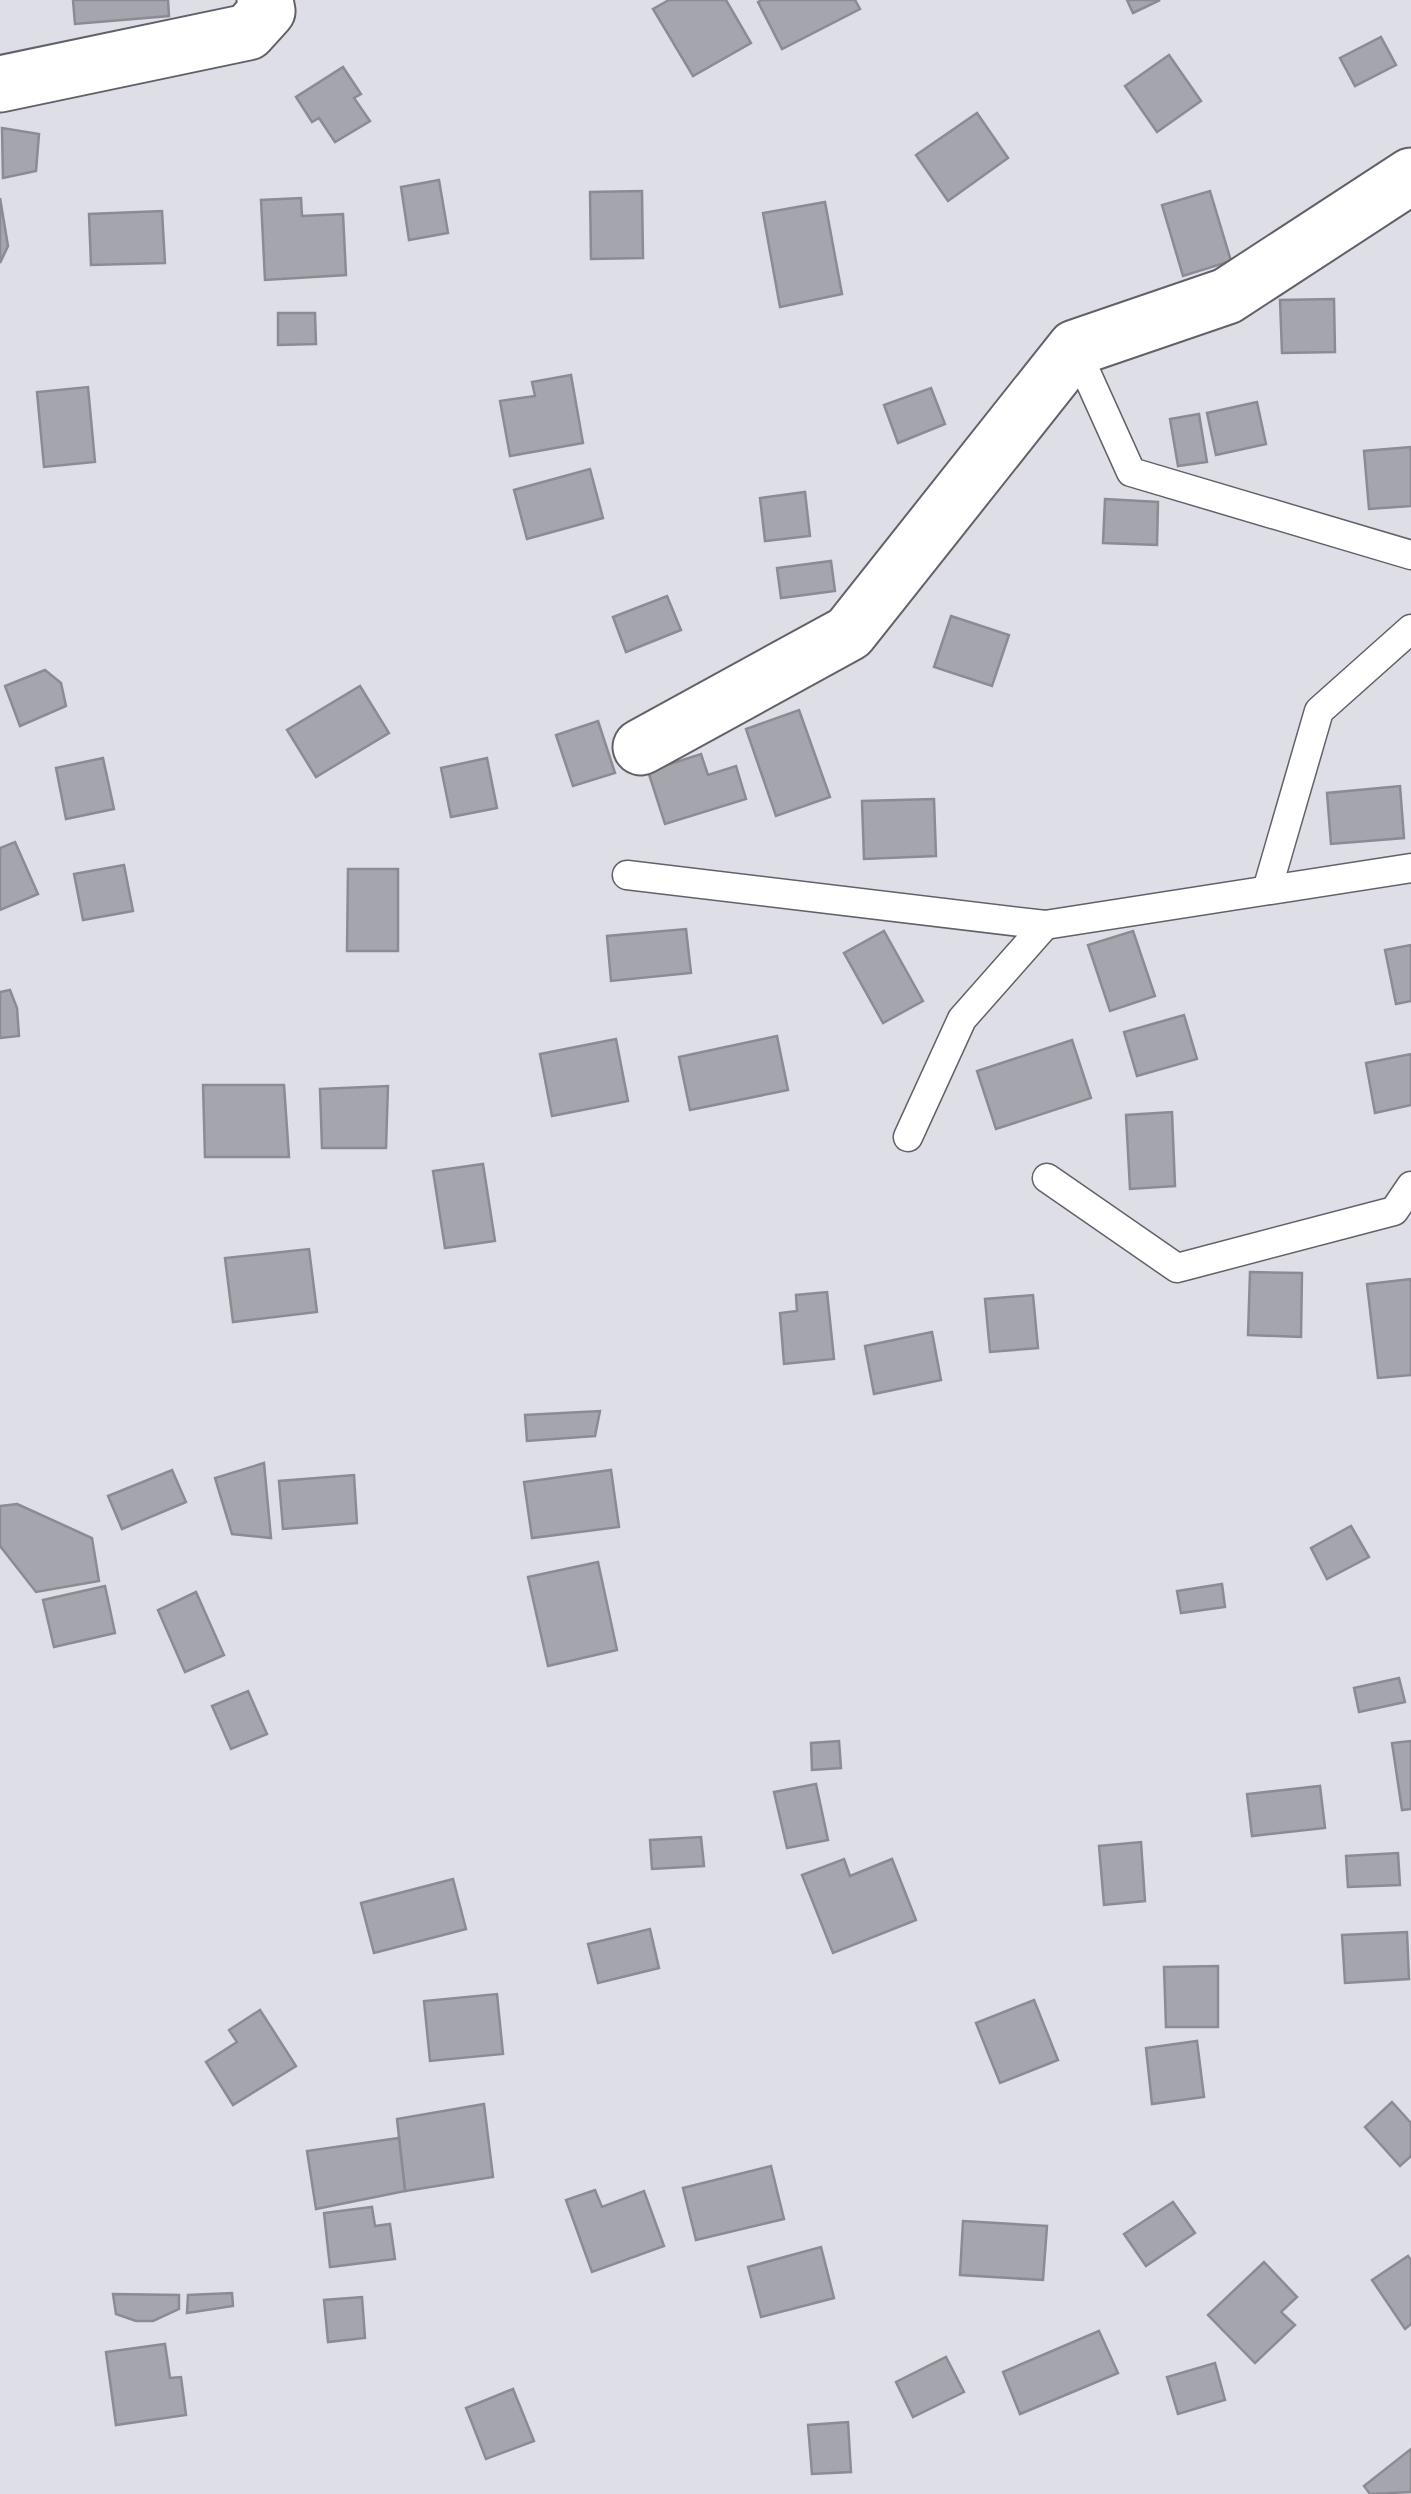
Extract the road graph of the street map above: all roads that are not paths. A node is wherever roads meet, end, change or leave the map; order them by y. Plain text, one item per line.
1 (271, 4) edge
2 (0, 84) edge
3 (1411, 176) edge
4 (1075, 348) junction
5 (1411, 555) edge
6 (1411, 629) edge
7 (641, 747) dead end
8 (1411, 868) edge
9 (626, 875) dead end
10 (1267, 890) junction
11 (1045, 926) junction
12 (908, 1136) dead end
13 (1047, 1178) dead end
14 (1411, 1186) edge

1 - 2 street
3 - 4 street
4 - 5 lane
4 - 7 street
6 - 10 lane
8 - 10 lane
9 - 11 lane
10 - 11 lane
11 - 12 lane
13 - 14 lane

